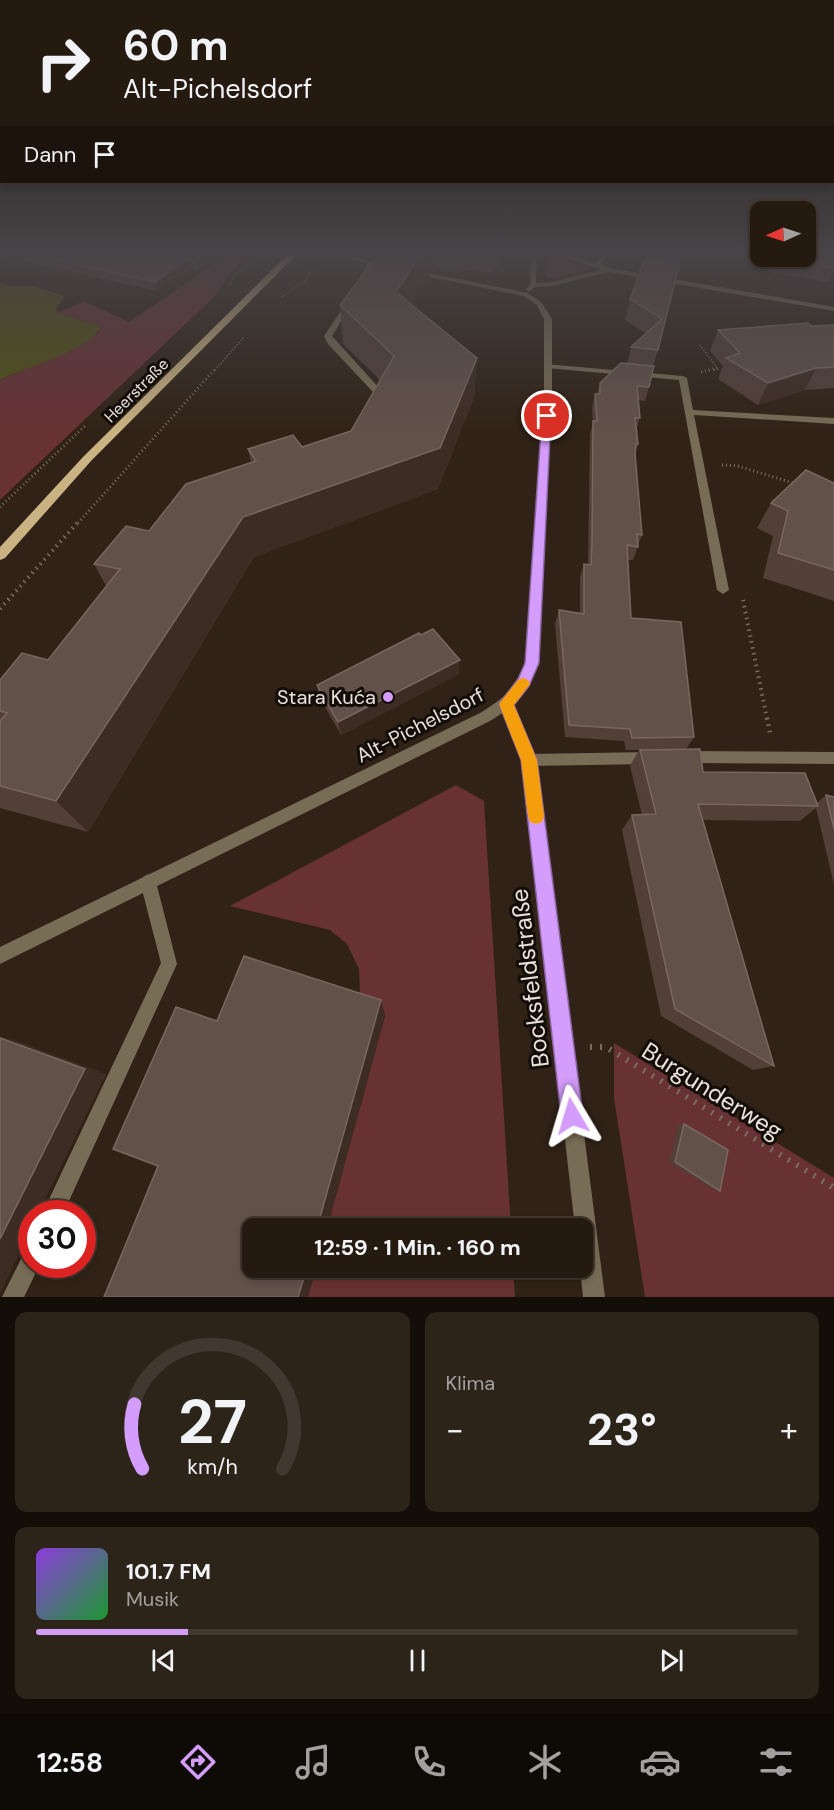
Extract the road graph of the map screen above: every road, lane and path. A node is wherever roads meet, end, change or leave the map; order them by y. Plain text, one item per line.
1 (236, 311) edge
2 (344, 311) edge
3 (543, 311) edge
4 (247, 332) dead end
5 (547, 366) junction
6 (689, 412) junction
7 (376, 414) edge
8 (834, 422) edge
9 (717, 464) dead end
10 (802, 486) edge
11 (0, 555) edge
12 (723, 590) dead end
13 (0, 609) edge
14 (507, 704) junction
15 (834, 758) edge
16 (529, 760) junction
17 (148, 882) junction
18 (0, 956) edge
19 (564, 1048) junction
20 (834, 1188) edge
21 (59, 1200) edge
22 (23, 1278) edge
23 (14, 1297) edge
24 (594, 1297) edge

1 - 11 main road, Heerstraße
2 - 7 street
3 - 5 street, Alt-Pichelsdorf
4 - 13 path
5 - 6 street
5 - 14 street, Alt-Pichelsdorf
6 - 8 street
6 - 12 street
9 - 10 path
14 - 16 street, Bocksfeldstraße
14 - 17 street, Alt-Pichelsdorf
15 - 16 street
16 - 19 street, Bocksfeldstraße
17 - 18 street, Alt-Pichelsdorf
17 - 21 street
19 - 20 path, Burgunderweg
19 - 24 street, Bocksfeldstraße
22 - 23 street

